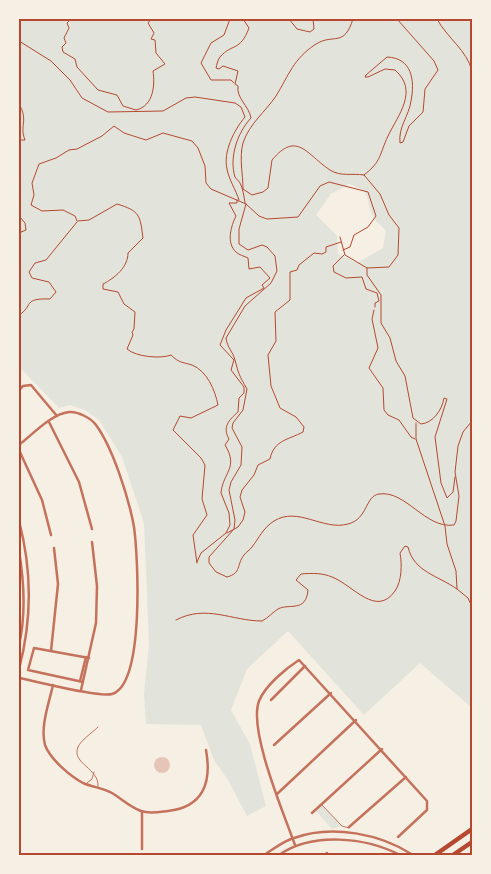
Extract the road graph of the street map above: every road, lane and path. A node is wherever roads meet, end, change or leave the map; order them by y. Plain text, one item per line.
1 (69, 19) edge
2 (151, 19) edge
3 (230, 19) edge
4 (243, 19) edge
5 (289, 19) edge
6 (313, 19) edge
7 (353, 19) edge
8 (397, 19) edge
9 (437, 19) edge
10 (19, 41) edge
11 (472, 71) edge
12 (235, 84) junction
13 (472, 92) edge
14 (19, 104) edge
15 (472, 110) edge
16 (472, 123) edge
17 (472, 138) edge
18 (19, 140) edge
19 (364, 175) junction
20 (238, 200) junction
21 (246, 203) junction
22 (19, 216) edge
23 (77, 221) junction
24 (19, 233) edge
25 (340, 237) dead end
26 (341, 242) junction
27 (343, 250) junction
28 (345, 255) junction
29 (368, 268) junction
30 (375, 307) dead end
31 (374, 310) dead end
32 (19, 315) edge
33 (19, 390) edge
34 (472, 410) edge
35 (57, 416) junction
36 (472, 421) edge
37 (49, 422) junction
38 (416, 422) junction
39 (416, 439) junction
40 (19, 445) edge
41 (19, 450) edge
42 (455, 476) junction
43 (19, 521) edge
44 (445, 526) junction
45 (234, 527) junction
46 (92, 530) dead end
47 (226, 533) junction
48 (51, 535) dead end
49 (92, 542) dead end
50 (54, 548) dead end
51 (19, 551) edge
52 (20, 562) edge
53 (457, 589) junction
54 (472, 607) edge
55 (176, 620) dead end
56 (19, 646) edge
57 (51, 651) junction
58 (87, 658) junction
59 (305, 666) junction
60 (19, 669) edge
61 (19, 678) edge
62 (82, 682) junction
63 (53, 685) junction
64 (81, 690) junction
65 (330, 693) junction
66 (271, 700) dead end
67 (356, 720) junction
68 (98, 727) dead end
69 (274, 746) dead end
70 (382, 749) junction
71 (206, 750) dead end
72 (94, 772) junction
73 (406, 777) junction
74 (86, 784) junction
75 (98, 788) junction
76 (278, 794) junction
77 (321, 804) junction
78 (142, 812) junction
79 (312, 813) dead end
80 (349, 828) joint
81 (472, 829) edge
82 (398, 837) dead end
83 (292, 838) junction
84 (472, 842) edge
85 (295, 845) junction
86 (142, 849) dead end
87 (264, 855) edge
88 (279, 855) edge
89 (400, 855) edge
90 (413, 855) edge
91 (435, 855) edge
92 (453, 855) edge

1 - 2 path
3 - 12 path
4 - 12 path
5 - 6 path
7 - 19 path
8 - 19 path
9 - 11 path
10 - 20 path
12 - 21 path
13 - 15 path
14 - 18 path
16 - 17 path
19 - 29 path
20 - 21 path
20 - 23 path
20 - 47 path
21 - 27 path
21 - 45 path
22 - 24 path
23 - 32 path
23 - 47 path
25 - 26 path
26 - 27 path
26 - 45 path
27 - 28 path
28 - 29 path
28 - 30 path
29 - 38 path
31 - 39 path
33 - 35 street
34 - 36 path
35 - 37 street
35 - 64 street
36 - 42 path
37 - 40 street
37 - 46 street
38 - 39 path
38 - 42 path
39 - 44 path
41 - 48 street
42 - 44 path
43 - 60 street
44 - 45 path
44 - 53 path
45 - 47 path
49 - 58 street
50 - 57 street
51 - 52 street
52 - 56 street
53 - 54 path
53 - 55 path
57 - 58 street
57 - 62 street
58 - 62 street
59 - 65 street
59 - 66 street
59 - 76 street
61 - 63 street
62 - 64 street
63 - 64 street
63 - 74 street
65 - 67 street
65 - 69 street
67 - 70 street
67 - 76 street
68 - 72 lane
70 - 73 street
70 - 77 street
71 - 78 street
72 - 74 lane
72 - 75 lane
73 - 80 street
73 - 82 street
74 - 75 street
75 - 78 street
76 - 83 street
77 - 79 street
77 - 80 lane
78 - 86 street
81 - 91 highway
83 - 85 street
83 - 87 street
83 - 90 street
84 - 92 highway
85 - 88 street
85 - 89 street

